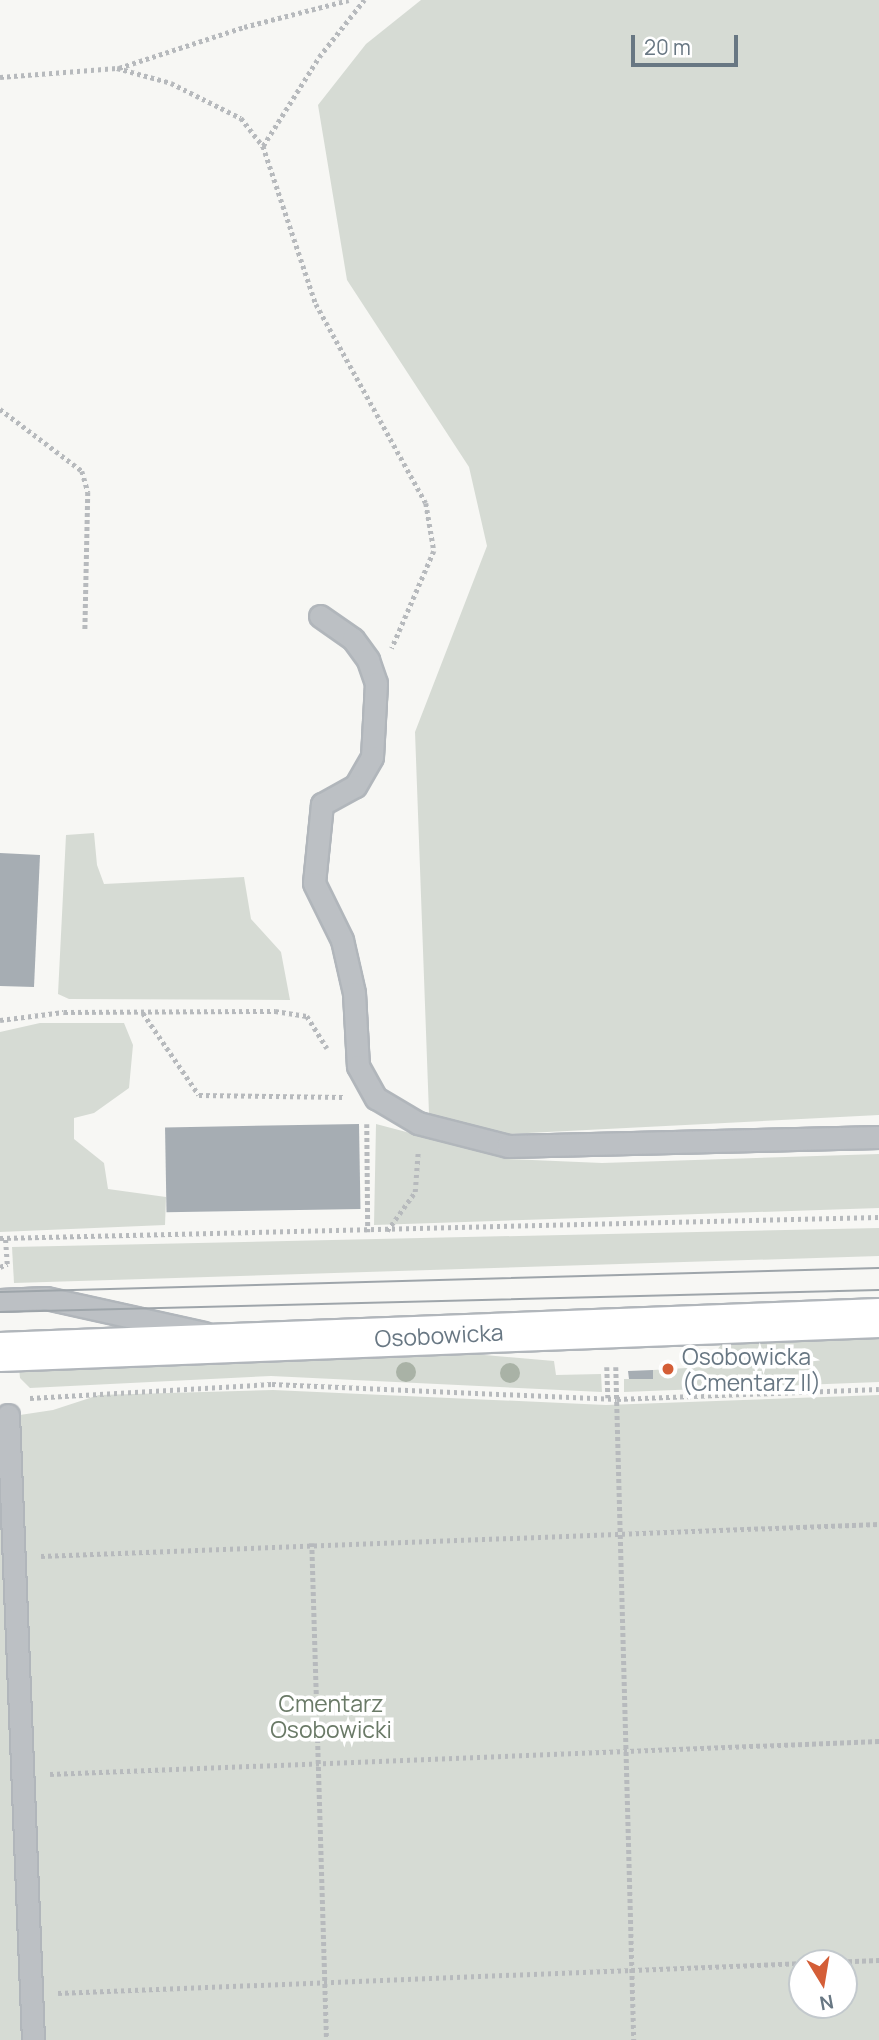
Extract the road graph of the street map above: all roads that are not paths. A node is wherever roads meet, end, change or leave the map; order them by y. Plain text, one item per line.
1 (320, 616) dead end
2 (879, 1137) edge
3 (0, 1300) edge
4 (879, 1318) edge
5 (250, 1344) junction
6 (0, 1352) edge
7 (15, 1406) road end
8 (33, 2040) edge

1 - 2 lane
3 - 5 lane
4 - 5 street, Osobowicka
5 - 6 street, Osobowicka
7 - 8 lane

